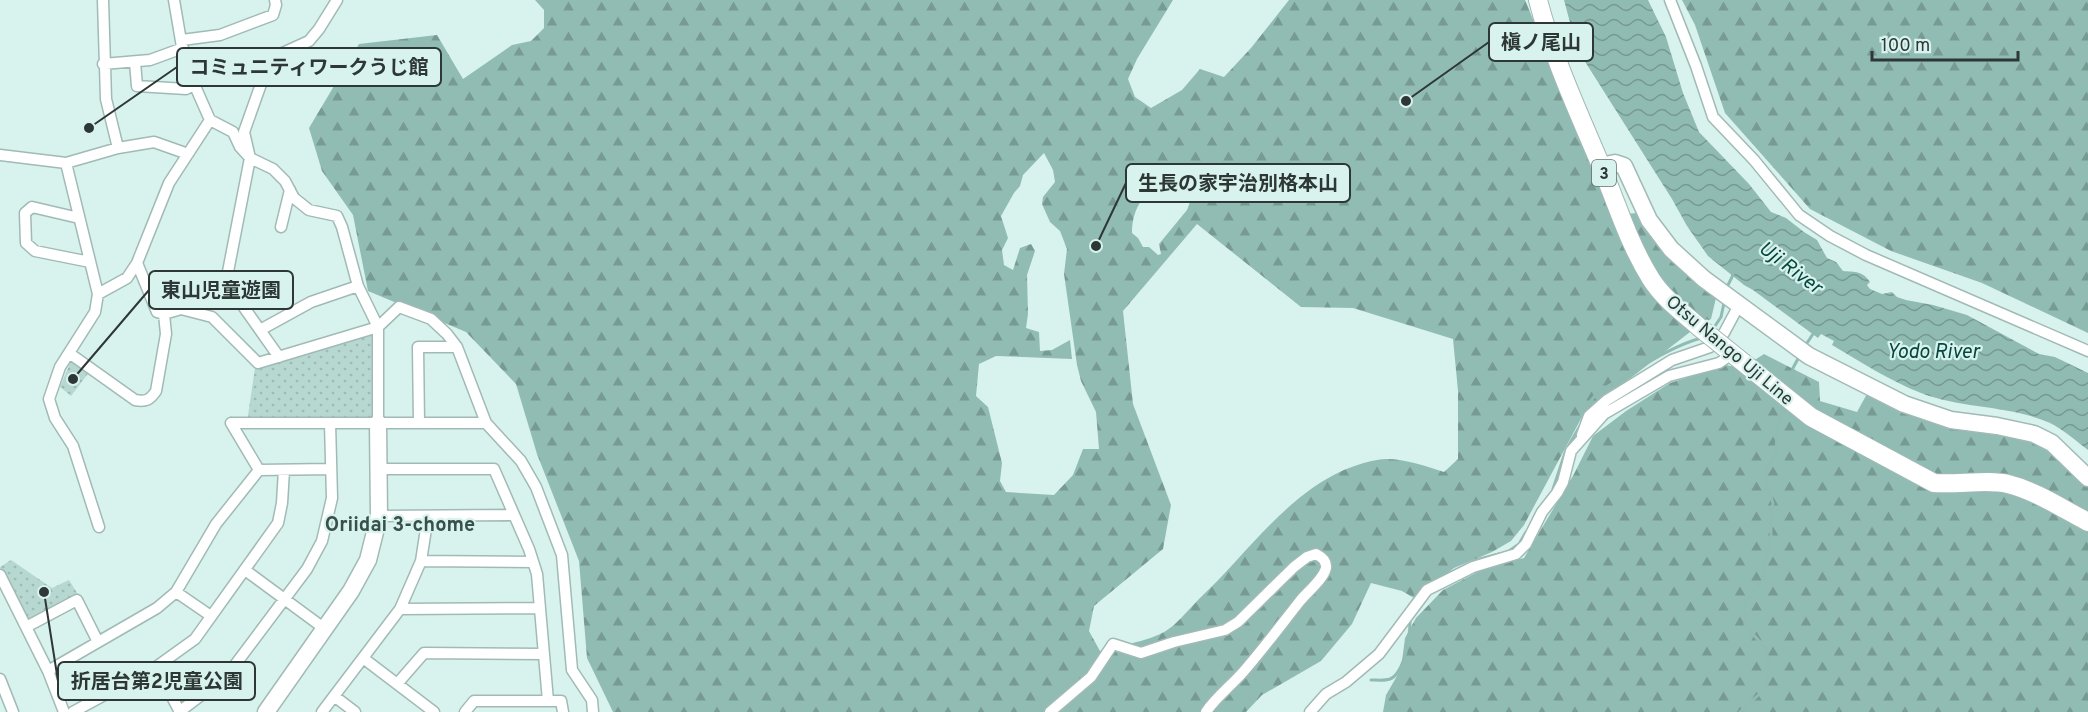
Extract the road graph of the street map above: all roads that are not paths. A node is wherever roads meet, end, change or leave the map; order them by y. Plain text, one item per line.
1 (102, 0) edge
2 (174, 0) edge
3 (275, 0) edge
4 (337, 0) edge
5 (1538, 0) edge
6 (1670, 0) edge
7 (183, 44) junction
8 (135, 62) junction
9 (103, 64) junction
10 (194, 85) junction
11 (210, 120) junction
12 (118, 148) junction
13 (188, 154) junction
14 (0, 155) edge
15 (250, 158) junction
16 (66, 163) junction
17 (1601, 166) junction
18 (290, 190) junction
19 (80, 218) junction
20 (281, 227) dead end
21 (90, 262) junction
22 (137, 263) junction
23 (358, 286) junction
24 (98, 294) junction
25 (1729, 298) junction
26 (164, 314) junction
27 (378, 327) junction
28 (260, 330) junction
29 (457, 347) junction
30 (1728, 351) junction
31 (2088, 351) edge
32 (69, 353) junction
33 (279, 357) junction
34 (330, 423) junction
35 (378, 423) junction
36 (419, 423) junction
37 (486, 423) junction
38 (1582, 438) junction
39 (331, 469) junction
40 (379, 469) junction
41 (259, 470) junction
42 (284, 470) junction
43 (2088, 478) edge
44 (513, 514) junction
45 (379, 516) junction
46 (428, 516) junction
47 (2088, 522) edge
48 (99, 527) dead end
49 (421, 561) junction
50 (533, 562) junction
51 (245, 570) junction
52 (0, 575) edge
53 (176, 592) junction
54 (285, 600) junction
55 (540, 608) junction
56 (400, 609) junction
57 (211, 616) junction
58 (26, 627) junction
59 (325, 629) junction
60 (98, 642) junction
61 (544, 654) junction
62 (363, 658) junction
63 (156, 667) junction
64 (48, 671) junction
65 (0, 679) edge
66 (397, 684) junction
67 (334, 696) junction
68 (548, 701) junction
69 (270, 711) edge
70 (13, 712) edge
71 (64, 712) edge
72 (73, 712) edge
73 (180, 712) edge
74 (322, 712) edge
75 (355, 712) edge
76 (434, 712) edge
77 (465, 712) edge
78 (563, 712) edge
79 (593, 712) edge
80 (1050, 712) edge
81 (1206, 712) edge
82 (1310, 712) edge

1 - 9 street
2 - 7 street
3 - 7 street
4 - 15 street
5 - 17 main road, Otsu Nango Uji Line / 3
6 - 31 street
7 - 8 street
7 - 10 street
8 - 9 street
8 - 10 street
9 - 12 street
10 - 11 street
11 - 13 street
11 - 15 street
12 - 13 street
12 - 16 street
13 - 22 street
14 - 16 street
15 - 18 street
15 - 28 street
16 - 19 street
17 - 25 street
17 - 30 main road, Otsu Nango Uji Line / 3, bridge
18 - 20 street
18 - 23 street
19 - 21 street
19 - 21 street
21 - 24 street
22 - 24 street
22 - 26 street
23 - 27 street
23 - 28 street
24 - 32 street
25 - 38 street
25 - 43 street
26 - 32 street
26 - 33 street
27 - 29 street
27 - 33 street
27 - 35 street
28 - 33 street
29 - 36 street
29 - 37 street
30 - 38 street
30 - 47 main road, Otsu Nango Uji Line / 3
32 - 48 street
34 - 35 street
34 - 39 street
34 - 41 street
35 - 36 street
35 - 40 street
36 - 37 street
37 - 79 street
38 - 82 street
39 - 42 street
39 - 54 street
40 - 44 street
40 - 45 street
41 - 42 street
41 - 53 street
42 - 51 street
44 - 46 street
44 - 50 street
45 - 46 street
45 - 59 street
46 - 49 street
49 - 50 street
49 - 56 street
50 - 55 street
51 - 54 street
51 - 57 street
52 - 58 street
53 - 57 street
53 - 60 street
54 - 59 street
54 - 73 street
55 - 56 street
55 - 61 street
56 - 62 street
57 - 63 street
58 - 60 street
58 - 64 street
59 - 69 street
60 - 64 street
61 - 66 street
61 - 68 street
62 - 66 street
62 - 67 street
63 - 72 street
63 - 73 street
64 - 71 street
65 - 70 street
66 - 76 street
67 - 74 street
67 - 75 street
68 - 77 street
68 - 78 street
80 - 81 street

